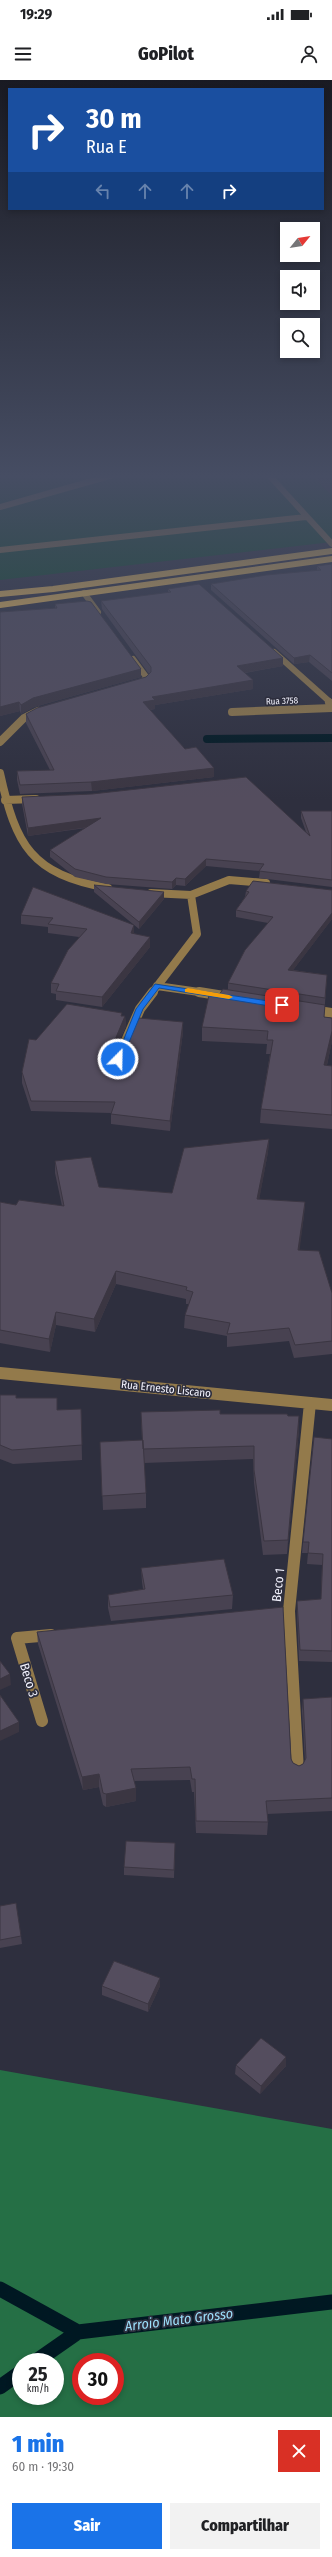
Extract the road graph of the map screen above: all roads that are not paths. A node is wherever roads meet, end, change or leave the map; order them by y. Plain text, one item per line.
1 (104, 582) edge
2 (175, 582) edge
3 (194, 582) edge
4 (198, 585) edge
5 (84, 593) junction
6 (0, 594) edge
7 (0, 605) edge
8 (102, 617) edge
9 (268, 647) edge
10 (129, 654) edge
11 (128, 686) edge
12 (332, 704) edge
13 (49, 708) edge
14 (332, 708) edge
15 (232, 712) dead end
16 (0, 742) edge
17 (0, 773) edge
18 (45, 798) edge
19 (5, 800) junction
20 (274, 884) edge
21 (115, 889) edge
22 (143, 892) edge
23 (191, 895) junction
24 (157, 986) junction
25 (243, 999) edge
26 (305, 1009) edge
27 (332, 1012) edge
28 (118, 1059) edge
29 (0, 1373) edge
30 (310, 1403) junction
31 (332, 1405) edge
32 (290, 1611) junction
33 (274, 1613) edge
34 (64, 1634) edge
35 (42, 1721) dead end
36 (298, 1771) edge

1 - 6 main road
2 - 5 main road
3 - 4 street
5 - 7 main road
5 - 8 street
9 - 12 street
10 - 11 street
13 - 16 street
14 - 15 street, Rua 3758
17 - 19 street
18 - 19 street
19 - 21 street
20 - 23 street
22 - 23 street
23 - 24 street
24 - 25 street
24 - 28 street
26 - 27 street
29 - 30 street, Rua Ernesto Liscano
30 - 31 street, Rua Ernesto Liscano
30 - 32 street, Beco 1
32 - 33 street
32 - 36 street, Beco 1
34 - 35 street, Beco 3

